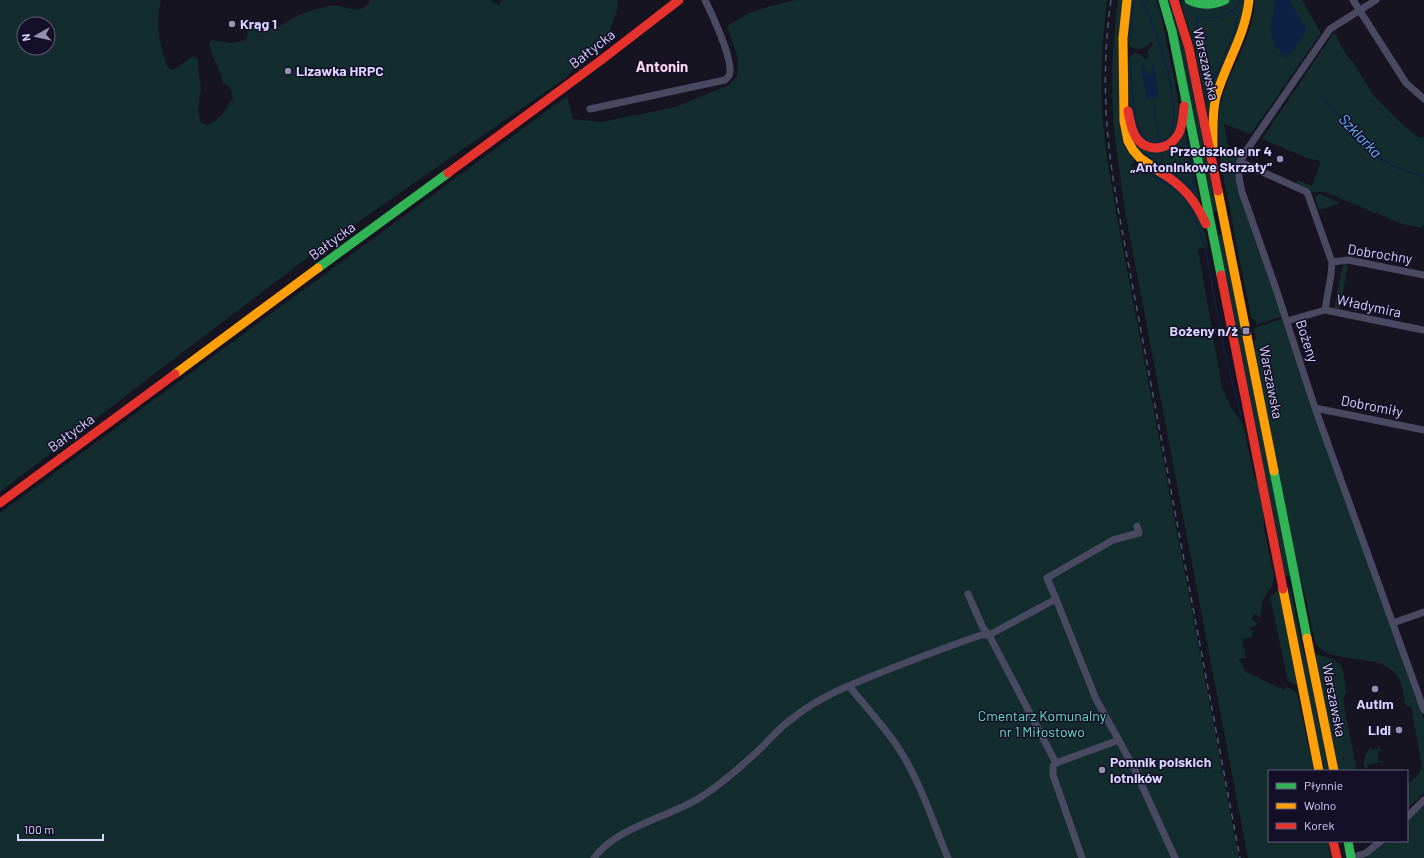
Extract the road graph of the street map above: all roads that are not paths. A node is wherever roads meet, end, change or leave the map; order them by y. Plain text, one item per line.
1 (705, 0) edge
2 (1127, 0) edge
3 (1163, 0) edge
4 (1174, 0) edge
5 (1189, 0) edge
6 (1225, 0) edge
7 (1249, 0) edge
8 (1353, 0) edge
9 (1376, 0) edge
10 (676, 2) edge
11 (1359, 10) junction
12 (1124, 90) junction
13 (1184, 90) junction
14 (1424, 99) edge
15 (590, 110) dead end
16 (1240, 162) junction
17 (1214, 171) junction
18 (1217, 258) junction
19 (1332, 262) junction
20 (1424, 275) edge
21 (1325, 310) junction
22 (1287, 321) junction
23 (1424, 330) edge
24 (1315, 408) junction
25 (1424, 430) edge
26 (0, 503) edge
27 (1137, 526) dead end
28 (1296, 580) junction
29 (1282, 583) junction
30 (968, 594) dead end
31 (1056, 599) junction
32 (1424, 612) edge
33 (1393, 623) junction
34 (989, 635) junction
35 (849, 686) junction
36 (1424, 710) edge
37 (1119, 740) junction
38 (1056, 763) junction
39 (1319, 770) edge
40 (1334, 770) edge
41 (1424, 800) edge
42 (1408, 816) edge
43 (1333, 842) edge
44 (1348, 842) edge
45 (1379, 842) edge
46 (594, 858) edge
47 (948, 858) edge
48 (1082, 858) edge
49 (1175, 858) edge
50 (1337, 858) edge
51 (1351, 858) edge

1 - 15 street
2 - 12 main road
3 - 13 main road, Warszawska
4 - 17 main road, Warszawska
5 - 6 main road
7 - 17 main road
8 - 11 street
9 - 11 street, Bożeny
10 - 26 main road, Bałtycka
11 - 14 street
11 - 16 street, Bożeny
12 - 13 main road
12 - 18 main road
13 - 18 main road, Warszawska
16 - 19 street
16 - 22 street, Bożeny
17 - 28 main road, Warszawska
18 - 29 main road, Warszawska
19 - 20 street, Dobrochny
19 - 21 street
21 - 22 street, Władymira
21 - 23 street, Władymira
22 - 24 street, Bożeny
24 - 25 street, Dobromiły
24 - 33 street, Bożeny
27 - 31 street
28 - 29 main road
28 - 40 main road, Warszawska
29 - 39 main road, Warszawska
30 - 34 street
31 - 34 street
31 - 37 street
32 - 33 street
33 - 36 street, Bożeny
34 - 35 street
34 - 38 street
35 - 46 street
35 - 47 street
37 - 38 street
37 - 49 street
38 - 48 street
41 - 42 street
43 - 50 main road
44 - 51 main road
45 - 51 street

